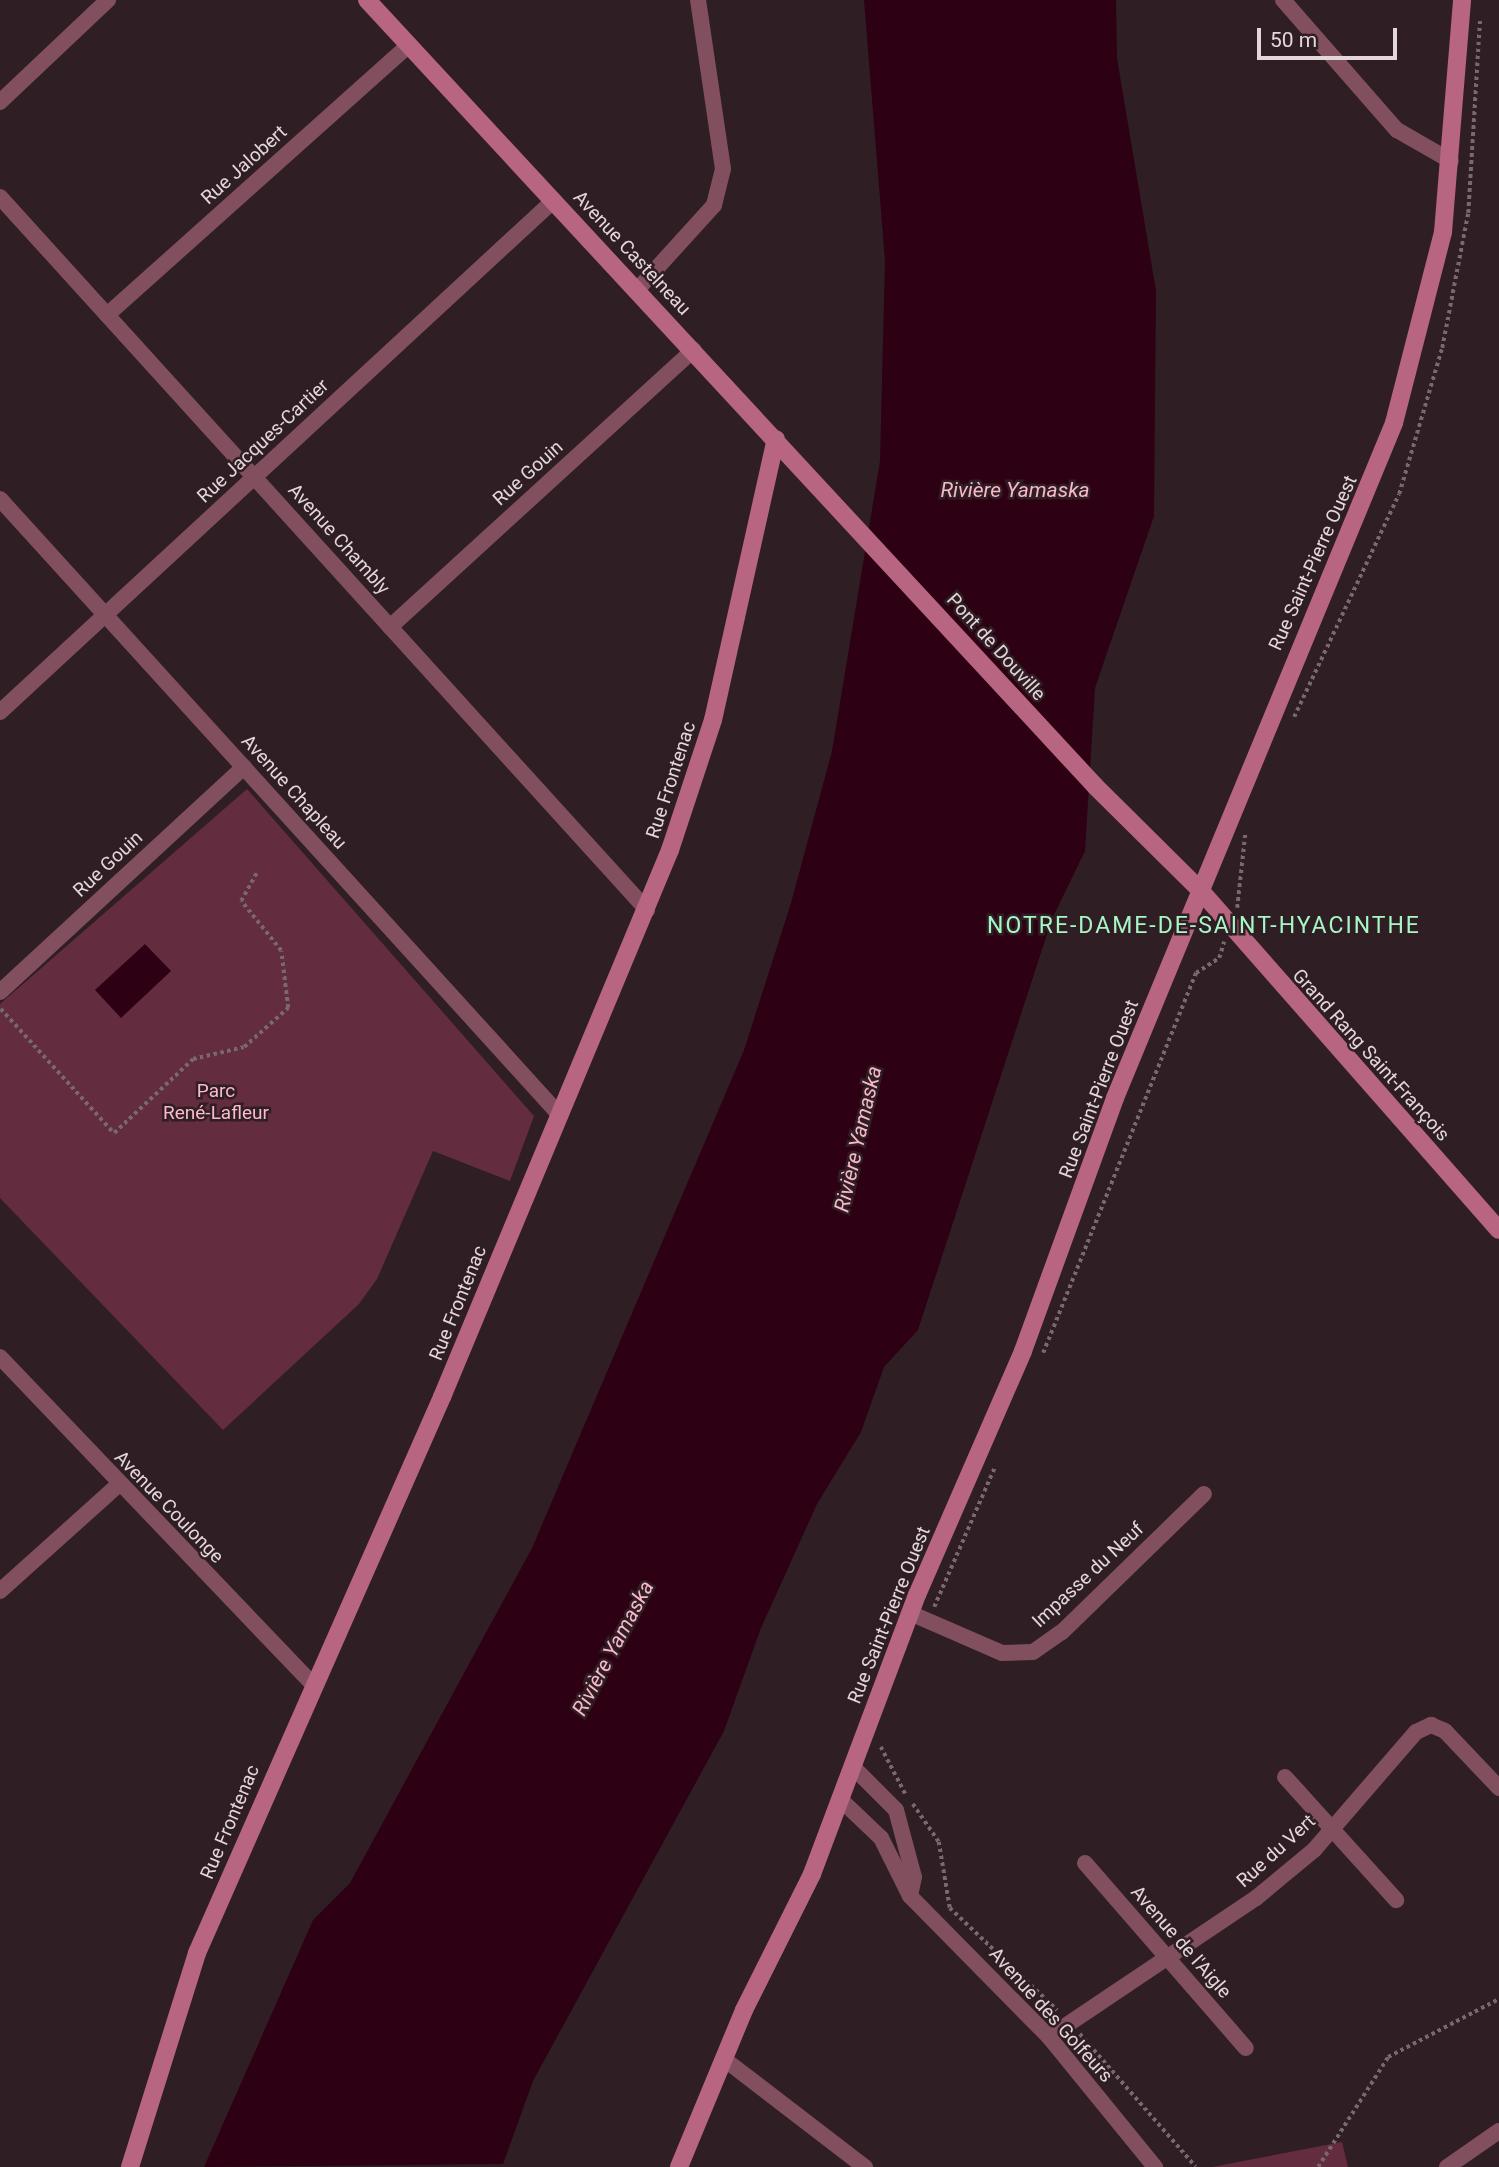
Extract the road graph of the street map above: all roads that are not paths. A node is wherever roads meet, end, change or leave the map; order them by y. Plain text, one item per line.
1 (108, 0) edge
2 (367, 0) edge
3 (698, 0) edge
4 (1283, 0) edge
5 (1462, 0) edge
6 (409, 45) junction
7 (0, 102) edge
8 (1451, 161) junction
9 (0, 197) edge
10 (554, 200) junction
11 (637, 289) junction
12 (107, 315) junction
13 (693, 350) junction
14 (776, 439) junction
15 (254, 477) junction
16 (0, 499) edge
17 (866, 536) joint
18 (105, 614) junction
19 (390, 627) junction
20 (0, 712) edge
21 (244, 767) junction
22 (1096, 786) joint
23 (1200, 891) junction
24 (647, 909) junction
25 (0, 992) edge
26 (558, 1113) junction
27 (1499, 1230) edge
28 (0, 1357) edge
29 (118, 1485) junction
30 (1204, 1494) dead end
31 (0, 1591) edge
32 (910, 1612) junction
33 (312, 1683) junction
34 (852, 1766) junction
35 (1285, 1777) dead end
36 (1499, 1788) edge
37 (840, 1799) junction
38 (1332, 1829) junction
39 (1085, 1863) dead end
40 (910, 1896) junction
41 (1396, 1900) dead end
42 (1166, 1956) junction
43 (1049, 2037) junction
44 (1246, 2048) dead end
45 (724, 2059) junction
46 (1499, 2131) edge
47 (130, 2167) edge
48 (679, 2167) edge
49 (865, 2167) edge
50 (1155, 2167) edge
51 (1447, 2167) edge

1 - 7 street
2 - 6 main road, Avenue Castelneau
3 - 11 street
4 - 8 street
5 - 8 main road, Rue Saint-Pierre Ouest
6 - 10 main road, Avenue Castelneau
6 - 12 street, Rue Jalobert
8 - 23 main road, Rue Saint-Pierre Ouest
9 - 12 street, Avenue Chambly
10 - 11 main road, Avenue Castelneau
10 - 15 street, Rue Jacques-Cartier
11 - 13 main road, Avenue Castelneau
12 - 15 street, Avenue Chambly
13 - 14 main road, Avenue Castelneau
13 - 19 street, Rue Gouin
14 - 17 main road, Avenue Castelneau
14 - 24 main road, Rue Frontenac
15 - 18 street, Rue Jacques-Cartier
15 - 19 street, Avenue Chambly
16 - 18 street, Avenue Chapleau
17 - 22 main road, Pont de Douville
18 - 20 street, Rue Jacques-Cartier
18 - 21 street, Avenue Chapleau
19 - 24 street, Avenue Chambly
21 - 25 street, Rue Gouin
21 - 26 street, Avenue Chapleau
22 - 23 main road, Grand Rang Saint-François
23 - 27 main road, Grand Rang Saint-François
23 - 32 main road, Rue Saint-Pierre Ouest
24 - 26 main road, Rue Frontenac
26 - 33 main road, Rue Frontenac
28 - 29 street, Avenue Coulonge
29 - 31 street
29 - 33 street, Avenue Coulonge
30 - 32 street, Impasse du Neuf
32 - 34 main road, Rue Saint-Pierre Ouest
33 - 47 main road, Rue Frontenac
34 - 37 main road, Rue Saint-Pierre Ouest
34 - 40 street
35 - 38 street
36 - 38 street, Rue du Vert
37 - 40 street, Avenue des Golfeurs
37 - 45 main road, Rue Saint-Pierre Ouest
38 - 41 street
38 - 42 street, Rue du Vert
39 - 42 street, Avenue de l'Aigle
40 - 43 street, Avenue des Golfeurs
42 - 43 street, Rue du Vert
42 - 44 street, Avenue de l'Aigle
43 - 50 street, Avenue des Golfeurs
45 - 48 main road, Rue Saint-Pierre Ouest
45 - 49 street
46 - 51 street

